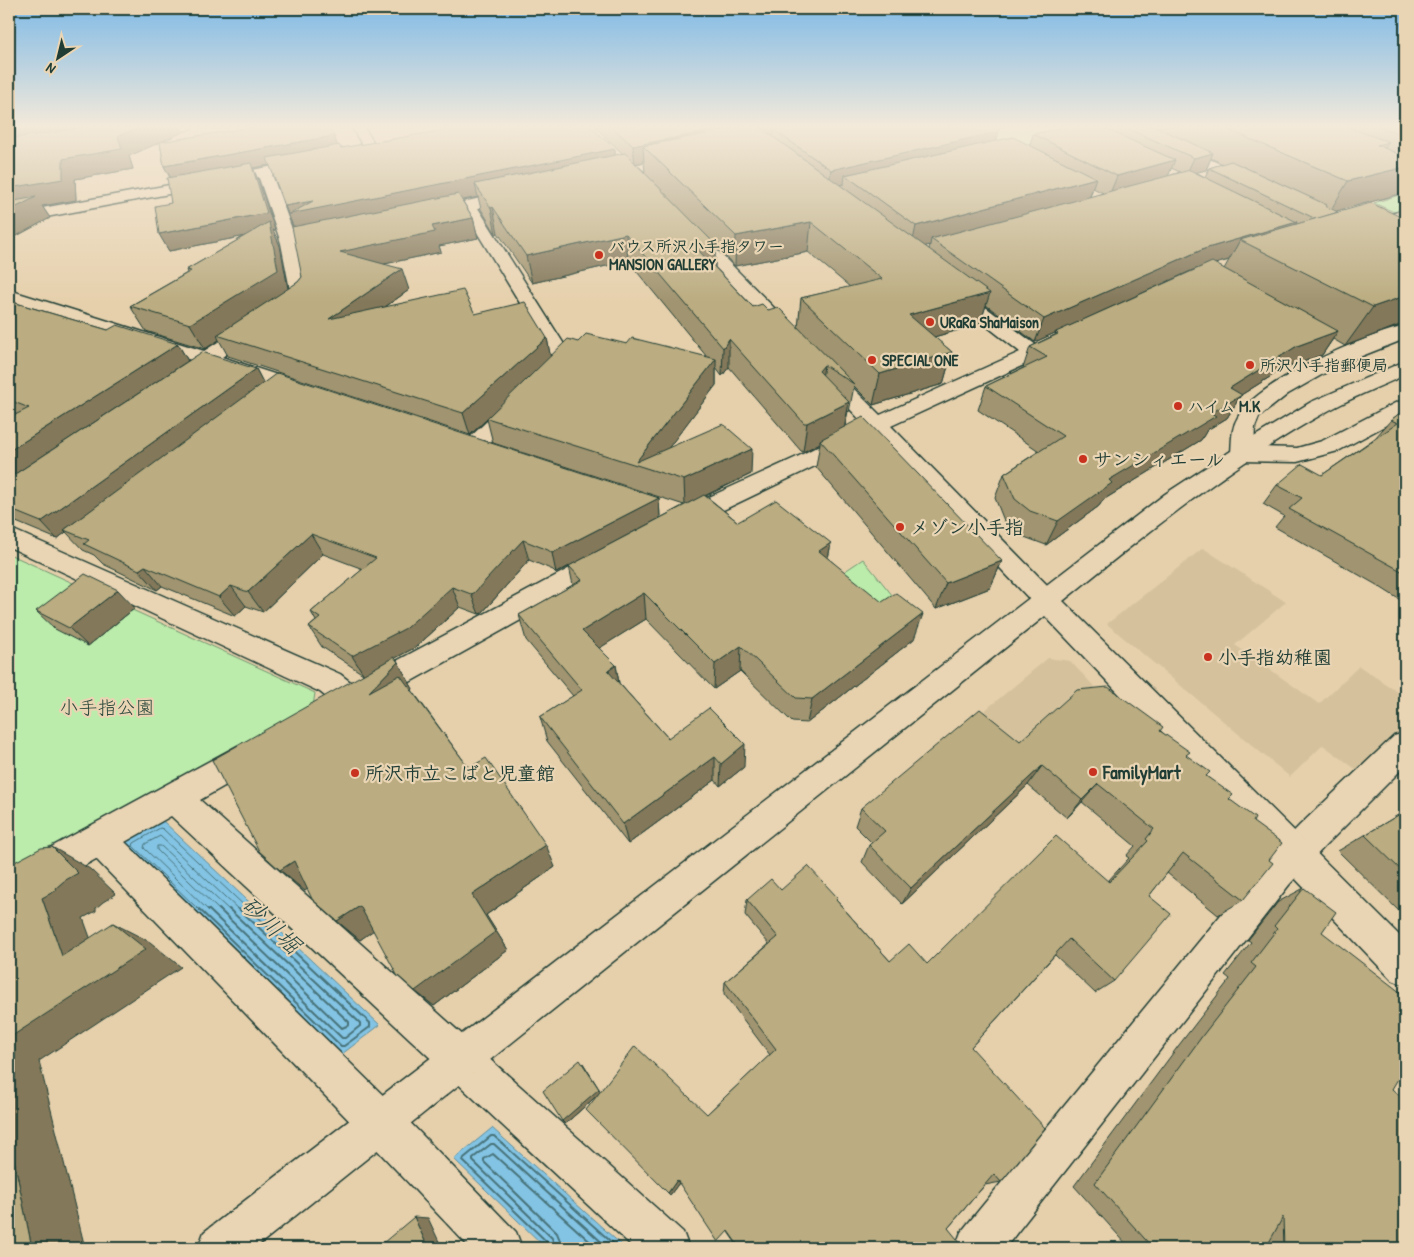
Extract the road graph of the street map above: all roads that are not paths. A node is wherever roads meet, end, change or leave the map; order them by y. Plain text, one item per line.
1 (195, 185) edge
2 (268, 185) edge
3 (1253, 185) edge
4 (1258, 187) edge
5 (535, 191) edge
6 (468, 206) junction
7 (1405, 215) edge
8 (412, 217) edge
9 (9, 219) edge
10 (678, 220) edge
11 (345, 231) edge
12 (1350, 231) edge
13 (289, 243) junction
14 (939, 281) edge
15 (9, 295) edge
16 (1079, 332) edge
17 (1405, 332) edge
18 (796, 340) edge
19 (1324, 345) edge
20 (1034, 353) junction
21 (1345, 357) junction
22 (207, 358) junction
23 (815, 361) edge
24 (1405, 367) edge
25 (284, 384) junction
26 (166, 386) edge
27 (322, 396) edge
28 (260, 402) edge
29 (1405, 407) edge
30 (877, 424) junction
31 (474, 446) edge
32 (1242, 454) junction
33 (673, 519) edge
34 (9, 537) edge
35 (628, 549) edge
36 (1046, 600) junction
37 (274, 741) edge
38 (1405, 746) edge
39 (175, 798) junction
40 (99, 839) junction
41 (1295, 854) junction
42 (9, 889) edge
43 (1405, 967) edge
44 (460, 1060) junction
45 (380, 1122) junction
46 (220, 1248) edge
47 (500, 1248) edge
48 (667, 1248) edge
49 (978, 1248) edge

1 - 9 street
2 - 13 street
3 - 4 street
5 - 6 street
6 - 8 street
6 - 31 street
7 - 12 street
10 - 18 street
11 - 13 street
13 - 22 street
14 - 20 street
15 - 22 street
16 - 20 street
17 - 21 street
19 - 21 street
20 - 30 street
21 - 32 street
22 - 25 street
22 - 26 street
23 - 30 street
24 - 32 street
25 - 27 street
25 - 28 street
29 - 32 street
30 - 33 street
30 - 36 street
32 - 36 street
34 - 35 street
36 - 41 street
36 - 44 street
37 - 39 street
38 - 41 street
39 - 40 street
39 - 44 street
40 - 42 street
40 - 45 street
41 - 43 street
41 - 49 street
44 - 45 street
44 - 48 street
45 - 46 street
45 - 47 street

